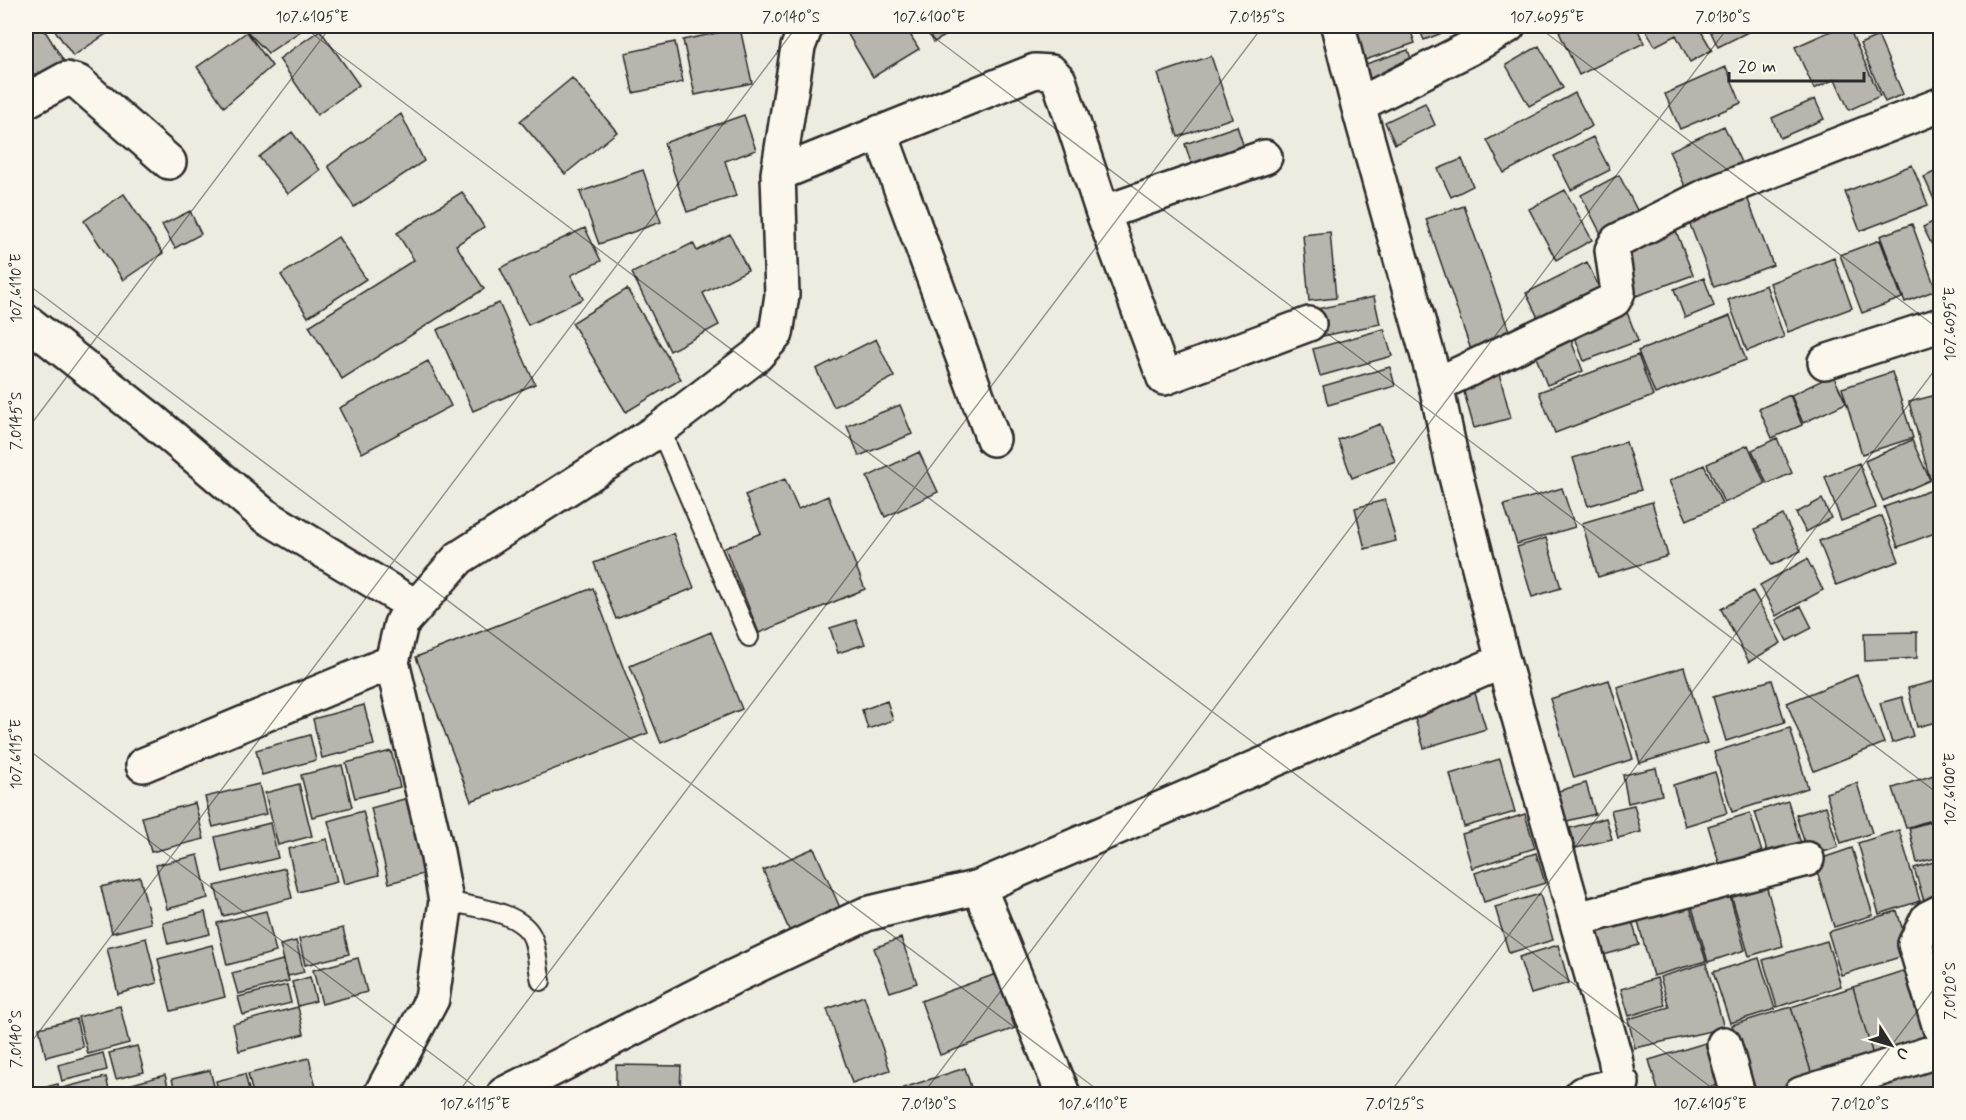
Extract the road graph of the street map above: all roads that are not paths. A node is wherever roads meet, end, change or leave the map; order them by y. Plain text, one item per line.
1 (806, 26) edge
2 (1338, 26) edge
3 (1508, 26) edge
4 (26, 101) edge
5 (1358, 105) junction
6 (1941, 105) edge
7 (880, 132) junction
8 (1265, 157) dead end
9 (170, 162) dead end
10 (778, 174) junction
11 (1103, 213) junction
12 (26, 321) edge
13 (1309, 324) dead end
14 (1941, 325) edge
15 (1825, 362) dead end
16 (1436, 385) junction
17 (660, 429) junction
18 (993, 439) dead end
19 (415, 606) junction
20 (749, 637) dead end
21 (1503, 661) junction
22 (392, 662) junction
23 (143, 765) dead end
24 (1807, 860) dead end
25 (979, 887) junction
26 (446, 902) junction
27 (1941, 912) edge
28 (1577, 919) junction
29 (541, 981) dead end
30 (1941, 1028) edge
31 (1724, 1044) dead end
32 (1941, 1050) edge
33 (1619, 1089) edge
34 (381, 1095) edge
35 (504, 1095) edge
36 (1063, 1095) edge
37 (1582, 1095) edge
38 (1738, 1095) edge
39 (1801, 1095) edge

1 - 10 street
2 - 5 street
3 - 5 street
4 - 9 street
5 - 16 street
6 - 16 street
7 - 10 street
7 - 11 street
7 - 18 street
8 - 11 street
10 - 17 street
11 - 13 street
12 - 19 street
14 - 15 street
16 - 21 street
17 - 19 street
17 - 20 lane
19 - 22 street
21 - 25 street
21 - 28 street
22 - 23 street
22 - 26 street
24 - 28 street
25 - 35 street
25 - 36 street
26 - 29 lane
26 - 34 street
27 - 30 street
28 - 33 street
31 - 38 street
32 - 39 street
33 - 37 street

